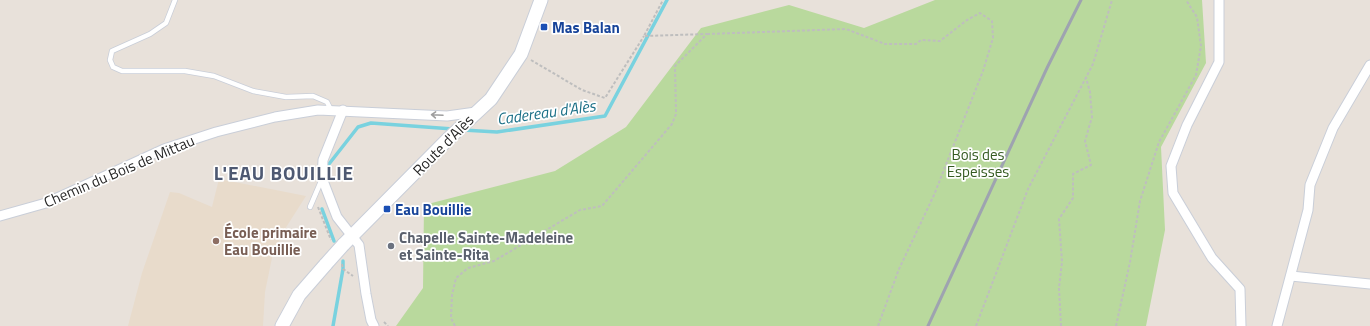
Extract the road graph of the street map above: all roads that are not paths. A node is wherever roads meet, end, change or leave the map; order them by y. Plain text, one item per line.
1 (175, 0) edge
2 (541, 0) edge
3 (1219, 0) edge
4 (1370, 65) edge
5 (331, 110) junction
6 (343, 110) junction
7 (476, 112) junction
8 (322, 178) junction
9 (310, 207) dead end
10 (0, 216) edge
11 (347, 241) junction
12 (322, 268) junction
13 (1291, 276) junction
14 (1370, 284) edge
15 (282, 326) edge
16 (291, 326) edge
17 (374, 326) edge
18 (1241, 326) edge
19 (1277, 326) edge

1 - 5 lane
2 - 7 main road, Route d'Alès
3 - 18 street
4 - 13 street
5 - 6 street, Chemin du Bois de Mittau
5 - 10 street, Chemin du Bois de Mittau
7 -> 6 street, Chemin du Bois de Mittau
6 - 8 street
7 - 11 main road, Route d'Alès
8 - 9 lane
8 - 11 street
11 - 12 main road, Route d'Alès, bridge
11 - 17 street
12 - 15 main road, Route d'Alès
12 - 16 main road, Route d'Alès
13 - 14 street
13 - 19 street

